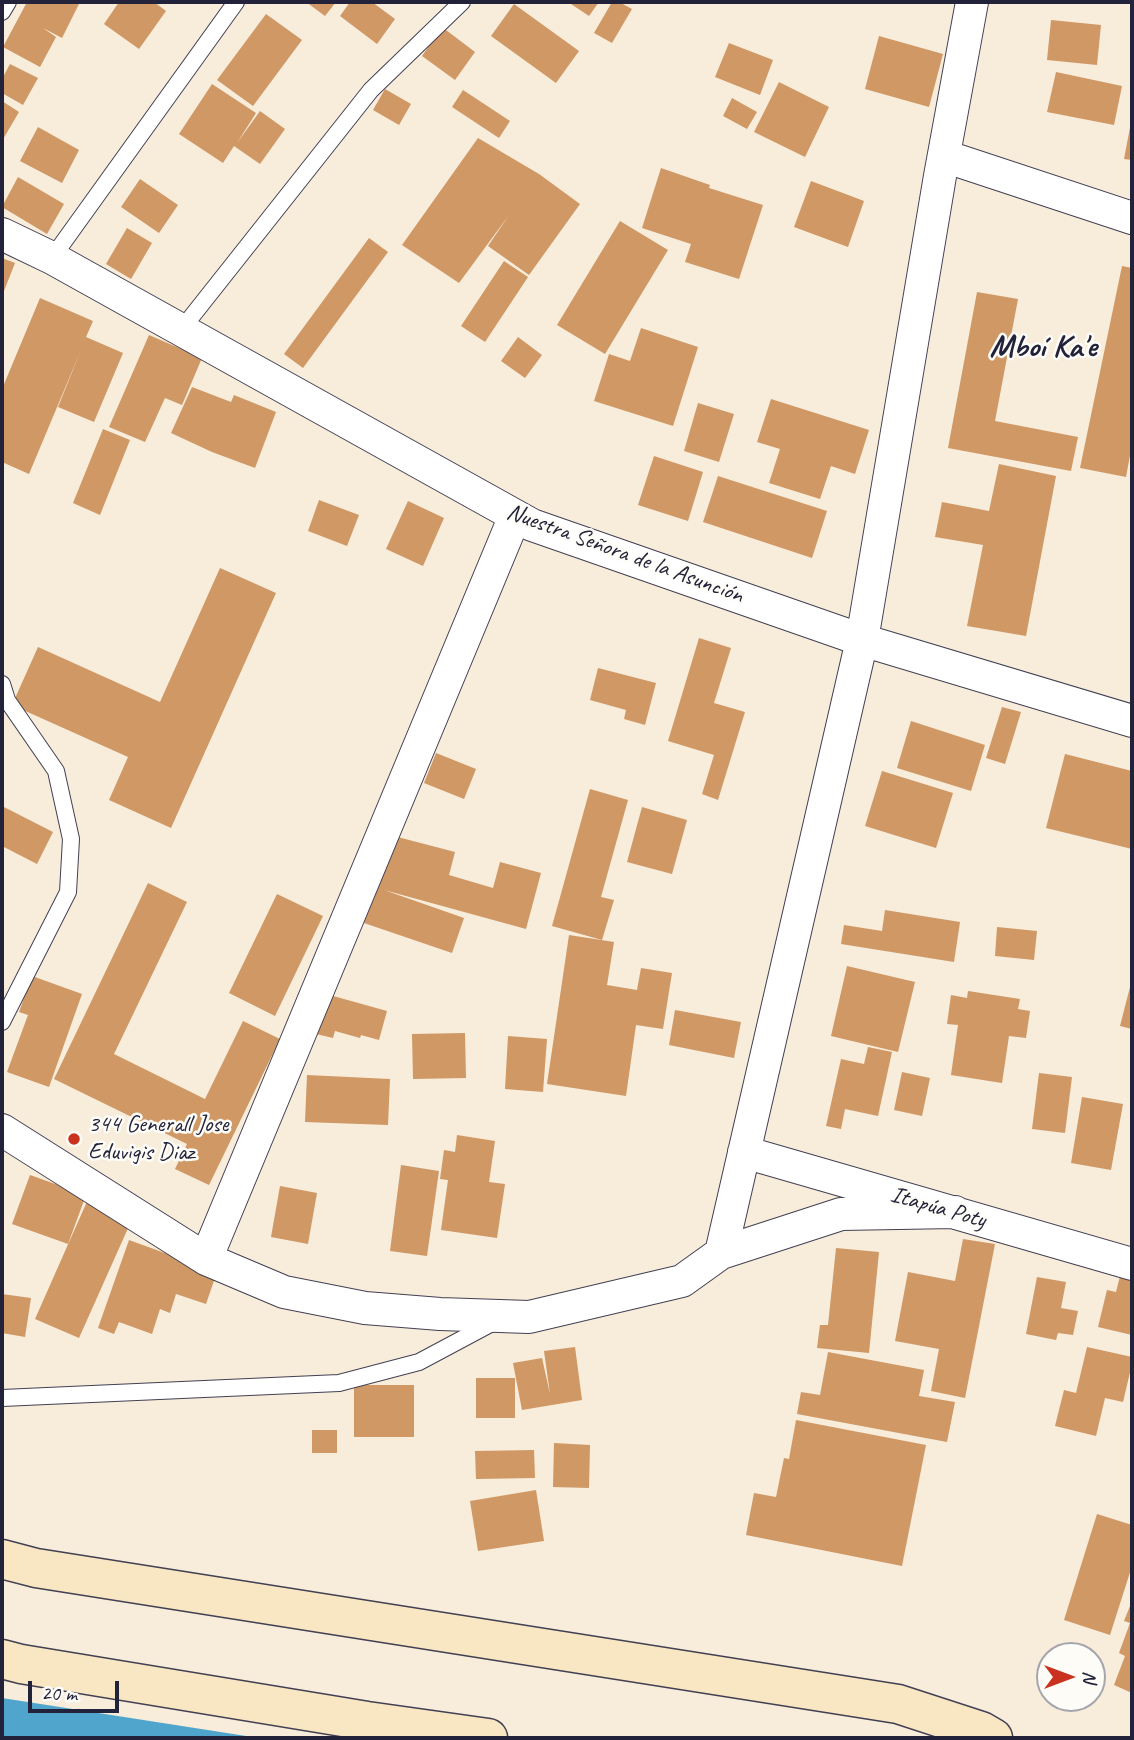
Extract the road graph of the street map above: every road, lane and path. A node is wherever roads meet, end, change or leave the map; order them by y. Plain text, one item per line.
1 (8, 2) edge
2 (236, 2) edge
3 (462, 2) edge
4 (972, 2) edge
5 (2, 12) edge
6 (944, 156) junction
7 (1132, 218) edge
8 (2, 234) edge
9 (52, 258) junction
10 (181, 330) junction
11 (515, 516) junction
12 (862, 640) junction
13 (2, 684) edge
14 (1132, 721) edge
15 (2, 1022) edge
16 (2, 1130) edge
17 (744, 1152) junction
18 (955, 1212) junction
19 (721, 1253) junction
20 (206, 1259) junction
21 (1132, 1264) edge
22 (506, 1316) junction
23 (2, 1398) edge
24 (2, 1559) edge
25 (2, 1659) edge
26 (488, 1738) edge
27 (993, 1738) edge

1 - 5 lane
2 - 9 lane
3 - 10 lane
4 - 6 street
6 - 7 street
6 - 12 street
8 - 9 street, Nuestra Señora de la Asunción
9 - 10 street, Nuestra Señora de la Asunción
10 - 11 street, Nuestra Señora de la Asunción
11 - 12 street, Nuestra Señora de la Asunción
11 - 20 street
12 - 14 street, Nuestra Señora de la Asunción
12 - 17 street
13 - 15 lane
16 - 20 street
17 - 18 street, Itapúa Poty
17 - 19 street
18 - 19 street
18 - 21 street, Itapúa Poty
19 - 22 street
20 - 22 street
22 - 23 lane
24 - 27 main road
25 - 26 main road

